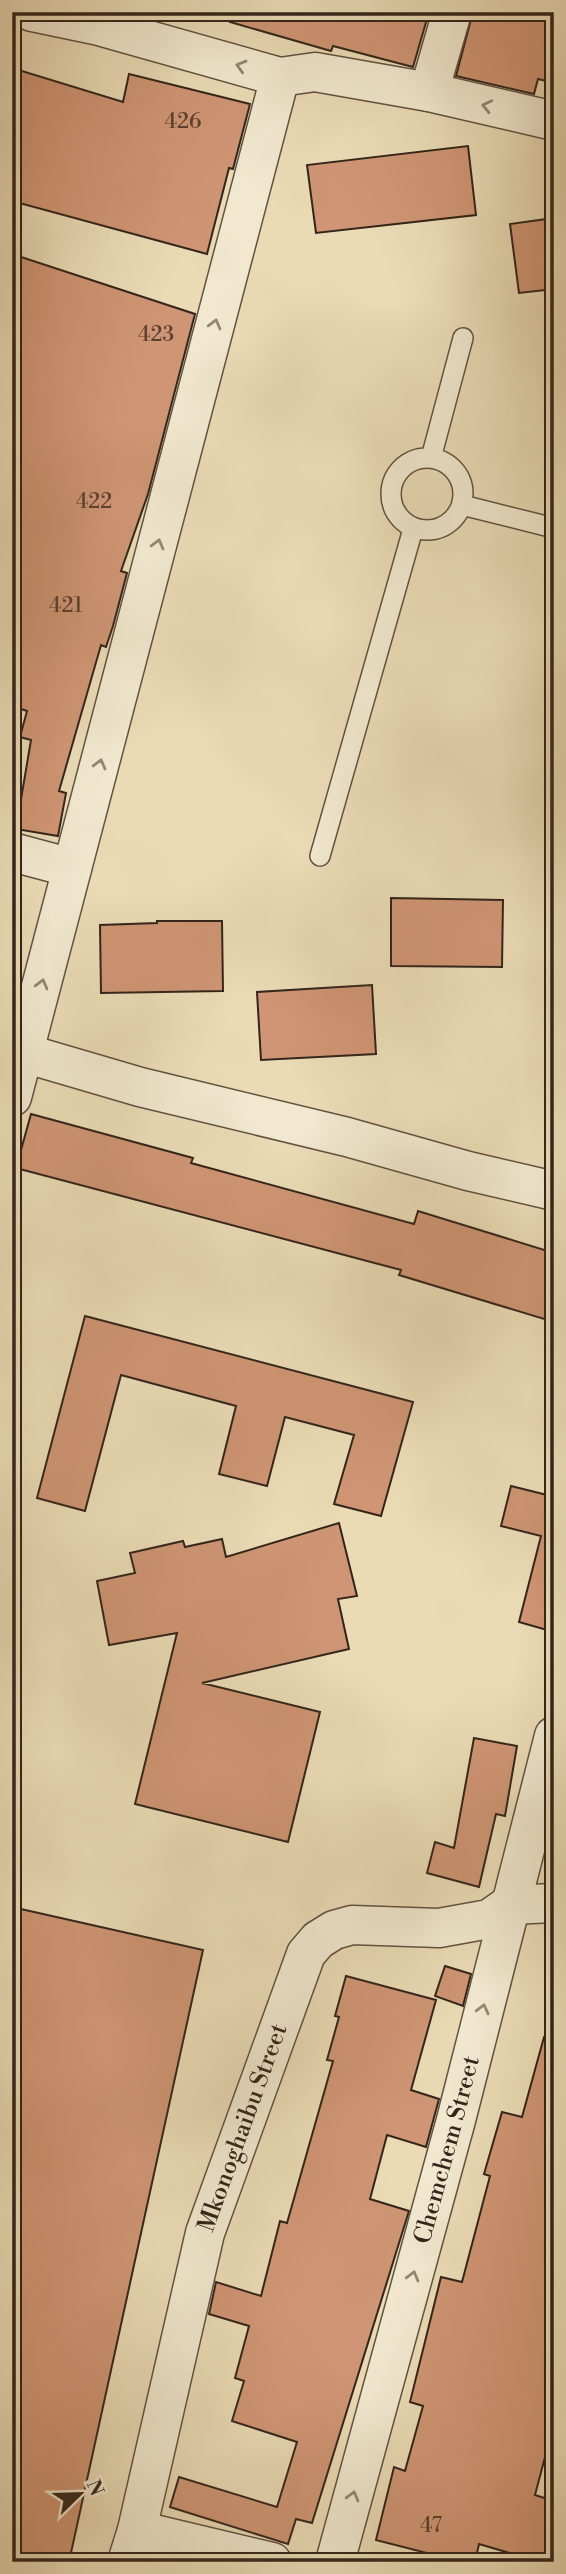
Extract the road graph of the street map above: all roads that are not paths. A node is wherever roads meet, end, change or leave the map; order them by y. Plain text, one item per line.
1 (32, 12) edge
2 (452, 12) edge
3 (101, 19) edge
4 (280, 77) junction
5 (429, 92) junction
6 (554, 121) edge
7 (463, 338) dead end
8 (431, 458) junction
9 (462, 505) junction
10 (554, 528) edge
11 (413, 529) junction
12 (12, 852) edge
13 (320, 856) dead end
14 (72, 868) junction
15 (24, 1053) junction
16 (12, 1097) edge
17 (554, 1191) edge
18 (554, 1735) edge
19 (554, 1903) edge
20 (509, 1905) junction
21 (132, 2546) edge
22 (272, 2562) edge
23 (335, 2562) edge

1 - 3 street
2 - 5 street
4 -> 3 street
4 - 5 street
14 -> 4 street
6 -> 5 street
7 - 8 lane
8 - 9 lane
8 - 11 lane
9 - 10 lane
9 - 11 lane
11 - 13 lane
12 - 14 street
15 -> 14 street
15 - 16 street
15 - 17 street
18 - 20 street, Chemchem Street
19 - 20 street, Mkonoghaibu Street
20 - 21 street, Mkonoghaibu Street
23 -> 20 street, Chemchem Street
21 - 22 street

